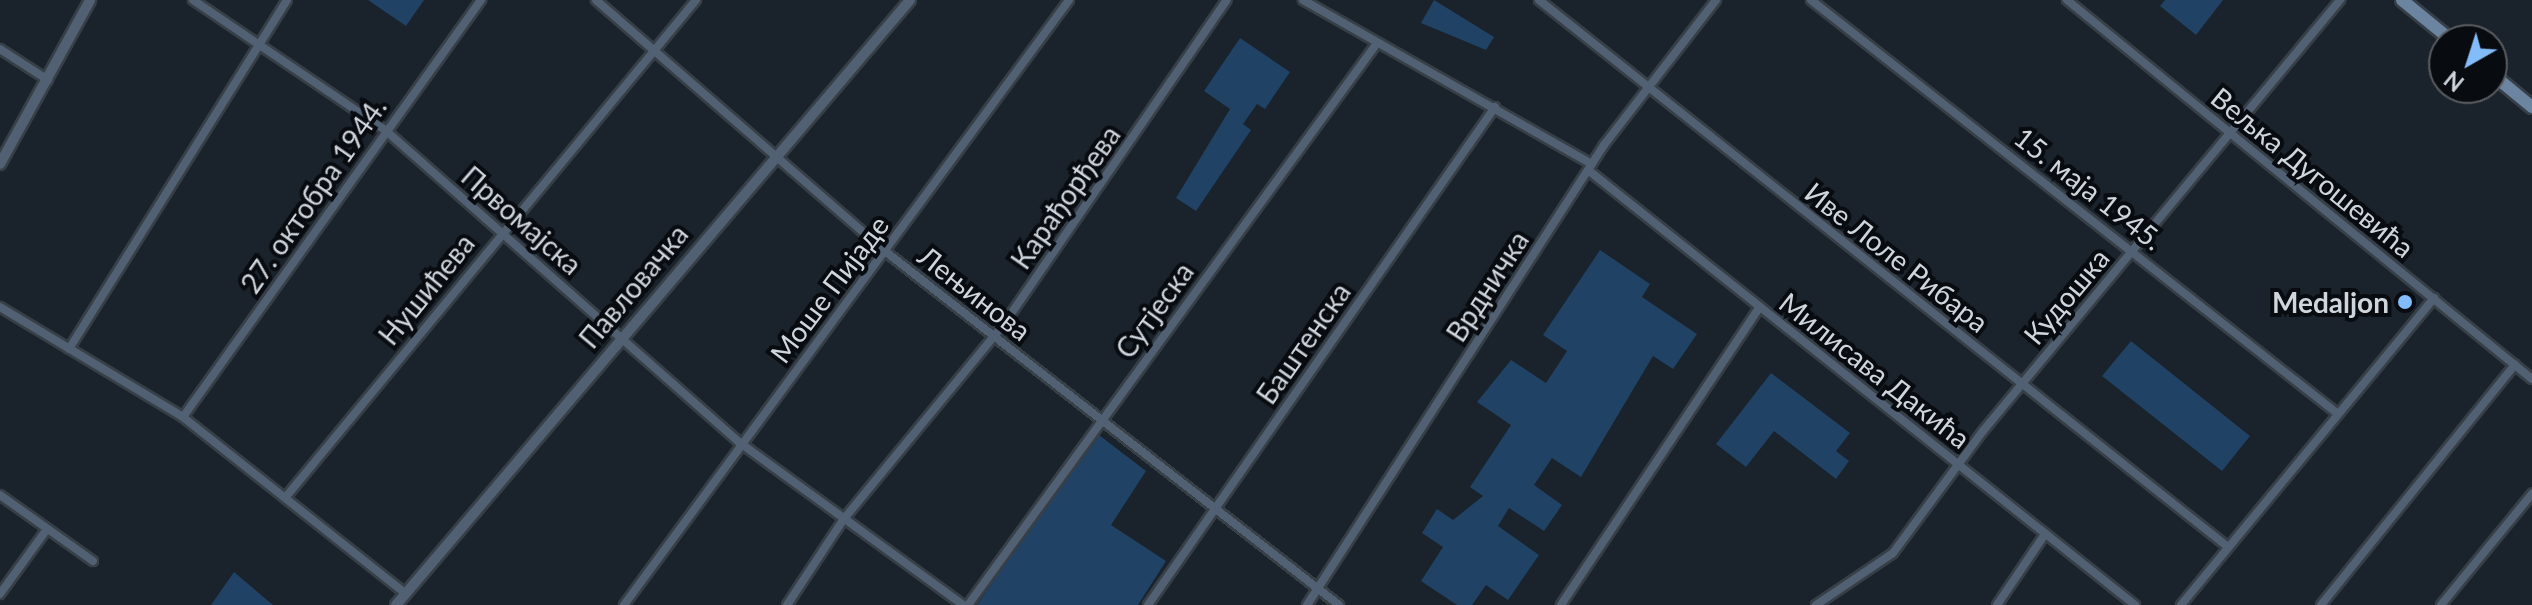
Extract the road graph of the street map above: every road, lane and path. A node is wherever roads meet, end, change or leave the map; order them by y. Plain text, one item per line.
1 (90, 0) edge
2 (193, 0) edge
3 (287, 0) edge
4 (481, 0) edge
5 (596, 0) edge
6 (696, 0) edge
7 (910, 0) edge
8 (1069, 0) edge
9 (1227, 0) edge
10 (1303, 0) edge
11 (1539, 0) edge
12 (1716, 0) edge
13 (1811, 0) edge
14 (2067, 0) edge
15 (2340, 0) edge
16 (2402, 0) edge
17 (2431, 24) edge
18 (261, 41) junction
19 (1377, 43) junction
20 (0, 49) edge
21 (651, 51) junction
22 (48, 80) junction
23 (1647, 86) junction
24 (2508, 87) edge
25 (1495, 107) junction
26 (2532, 107) edge
27 (385, 130) junction
28 (2231, 133) junction
29 (772, 157) junction
30 (0, 164) edge
31 (1590, 167) junction
32 (501, 231) junction
33 (2133, 250) junction
34 (886, 252) junction
35 (2434, 298) junction
36 (0, 307) edge
37 (1760, 307) junction
38 (622, 337) junction
39 (994, 337) junction
40 (69, 349) junction
41 (2515, 365) junction
42 (2532, 379) edge
43 (2022, 384) junction
44 (2338, 414) junction
45 (183, 417) junction
46 (1101, 417) junction
47 (739, 442) junction
48 (1957, 463) junction
49 (2532, 494) edge
50 (0, 495) edge
51 (285, 498) junction
52 (1215, 507) junction
53 (843, 520) junction
54 (47, 529) junction
55 (2045, 534) junction
56 (2228, 547) junction
57 (93, 561) dead end
58 (1318, 589) junction
59 (0, 594) edge
60 (406, 594) junction
61 (1566, 603) edge
62 (396, 605) edge
63 (624, 605) edge
64 (787, 605) edge
65 (966, 605) edge
66 (1148, 605) edge
67 (1307, 605) edge
68 (1339, 605) edge
69 (1816, 605) edge
70 (1997, 605) edge
71 (2135, 605) edge
72 (2181, 605) edge
73 (2321, 605) edge
74 (2441, 605) edge

1 - 22 street
2 - 18 street, Првомајска
3 - 18 street
4 - 27 street, 27. октобра 1944.
5 - 21 street, Лењинова
6 - 21 street, Нушићева
7 - 29 street, Павловачка
8 - 34 street, Моше Пијаде
9 - 39 street, Карађорђева
10 - 19 street, Милисава Дакића
11 - 23 street, Иве Лоле Рибара
12 - 23 street, Врдничка
13 - 33 street, 15. маја 1945.
14 - 28 street, Вељка Дугошевића
15 - 28 street, Кудошка
16 - 17 main road
18 - 27 street, Првомајска
18 - 40 street
19 - 25 street, Милисава Дакића
19 - 46 street, Сутјеска
20 - 22 street
21 - 29 street, Лењинова
21 - 32 street, Нушићева
22 - 30 street
23 - 31 street, Врдничка
23 - 43 street, Иве Лоле Рибара
24 - 26 main road
25 - 31 street, Милисава Дакића
25 - 52 street, Баштенска
27 - 32 street, Првомајска
27 - 45 street, 27. октобра 1944.
28 - 33 street, Кудошка
28 - 35 street, Вељка Дугошевића
29 - 34 street, Лењинова
29 - 38 street, Павловачка
31 - 37 street, Милисава Дакића
31 - 58 street, Врдничка
32 - 38 street, Првомајска
32 - 51 street, Нушићева
33 - 43 street, Кудошка
33 - 44 street, 15. маја 1945.
34 - 39 street, Лењинова
34 - 47 street, Моше Пијаде
35 - 41 street, Вељка Дугошевића
35 - 44 street
36 - 40 street
37 - 48 street, Милисава Дакића
37 - 61 street
38 - 47 street, Првомајска
38 - 60 street, Павловачка
39 - 46 street, Лењинова
39 - 53 street, Карађорђева
40 - 45 street
41 - 42 street, Вељка Дугошевића
41 - 73 street
43 - 48 street, Кудошка
43 - 56 street, Иве Лоле Рибара
44 - 56 street
45 - 51 street
46 - 52 street, Лењинова
46 - 65 street, Сутјеска
47 - 53 street, Првомајска
47 - 63 street, Моше Пијаде
48 - 55 street, Милисава Дакића
48 - 69 street, Кудошка
49 - 74 street
50 - 54 street
51 - 60 street
52 - 58 street, Лењинова
52 - 66 street, Баштенска
53 - 64 street, Карађорђева
53 - 65 street, Првомајска
54 - 57 street
54 - 59 street
55 - 70 street
55 - 71 street, Милисава Дакића
56 - 72 street
58 - 67 street, Врдничка
58 - 68 street, Лењинова
60 - 62 street, Павловачка

